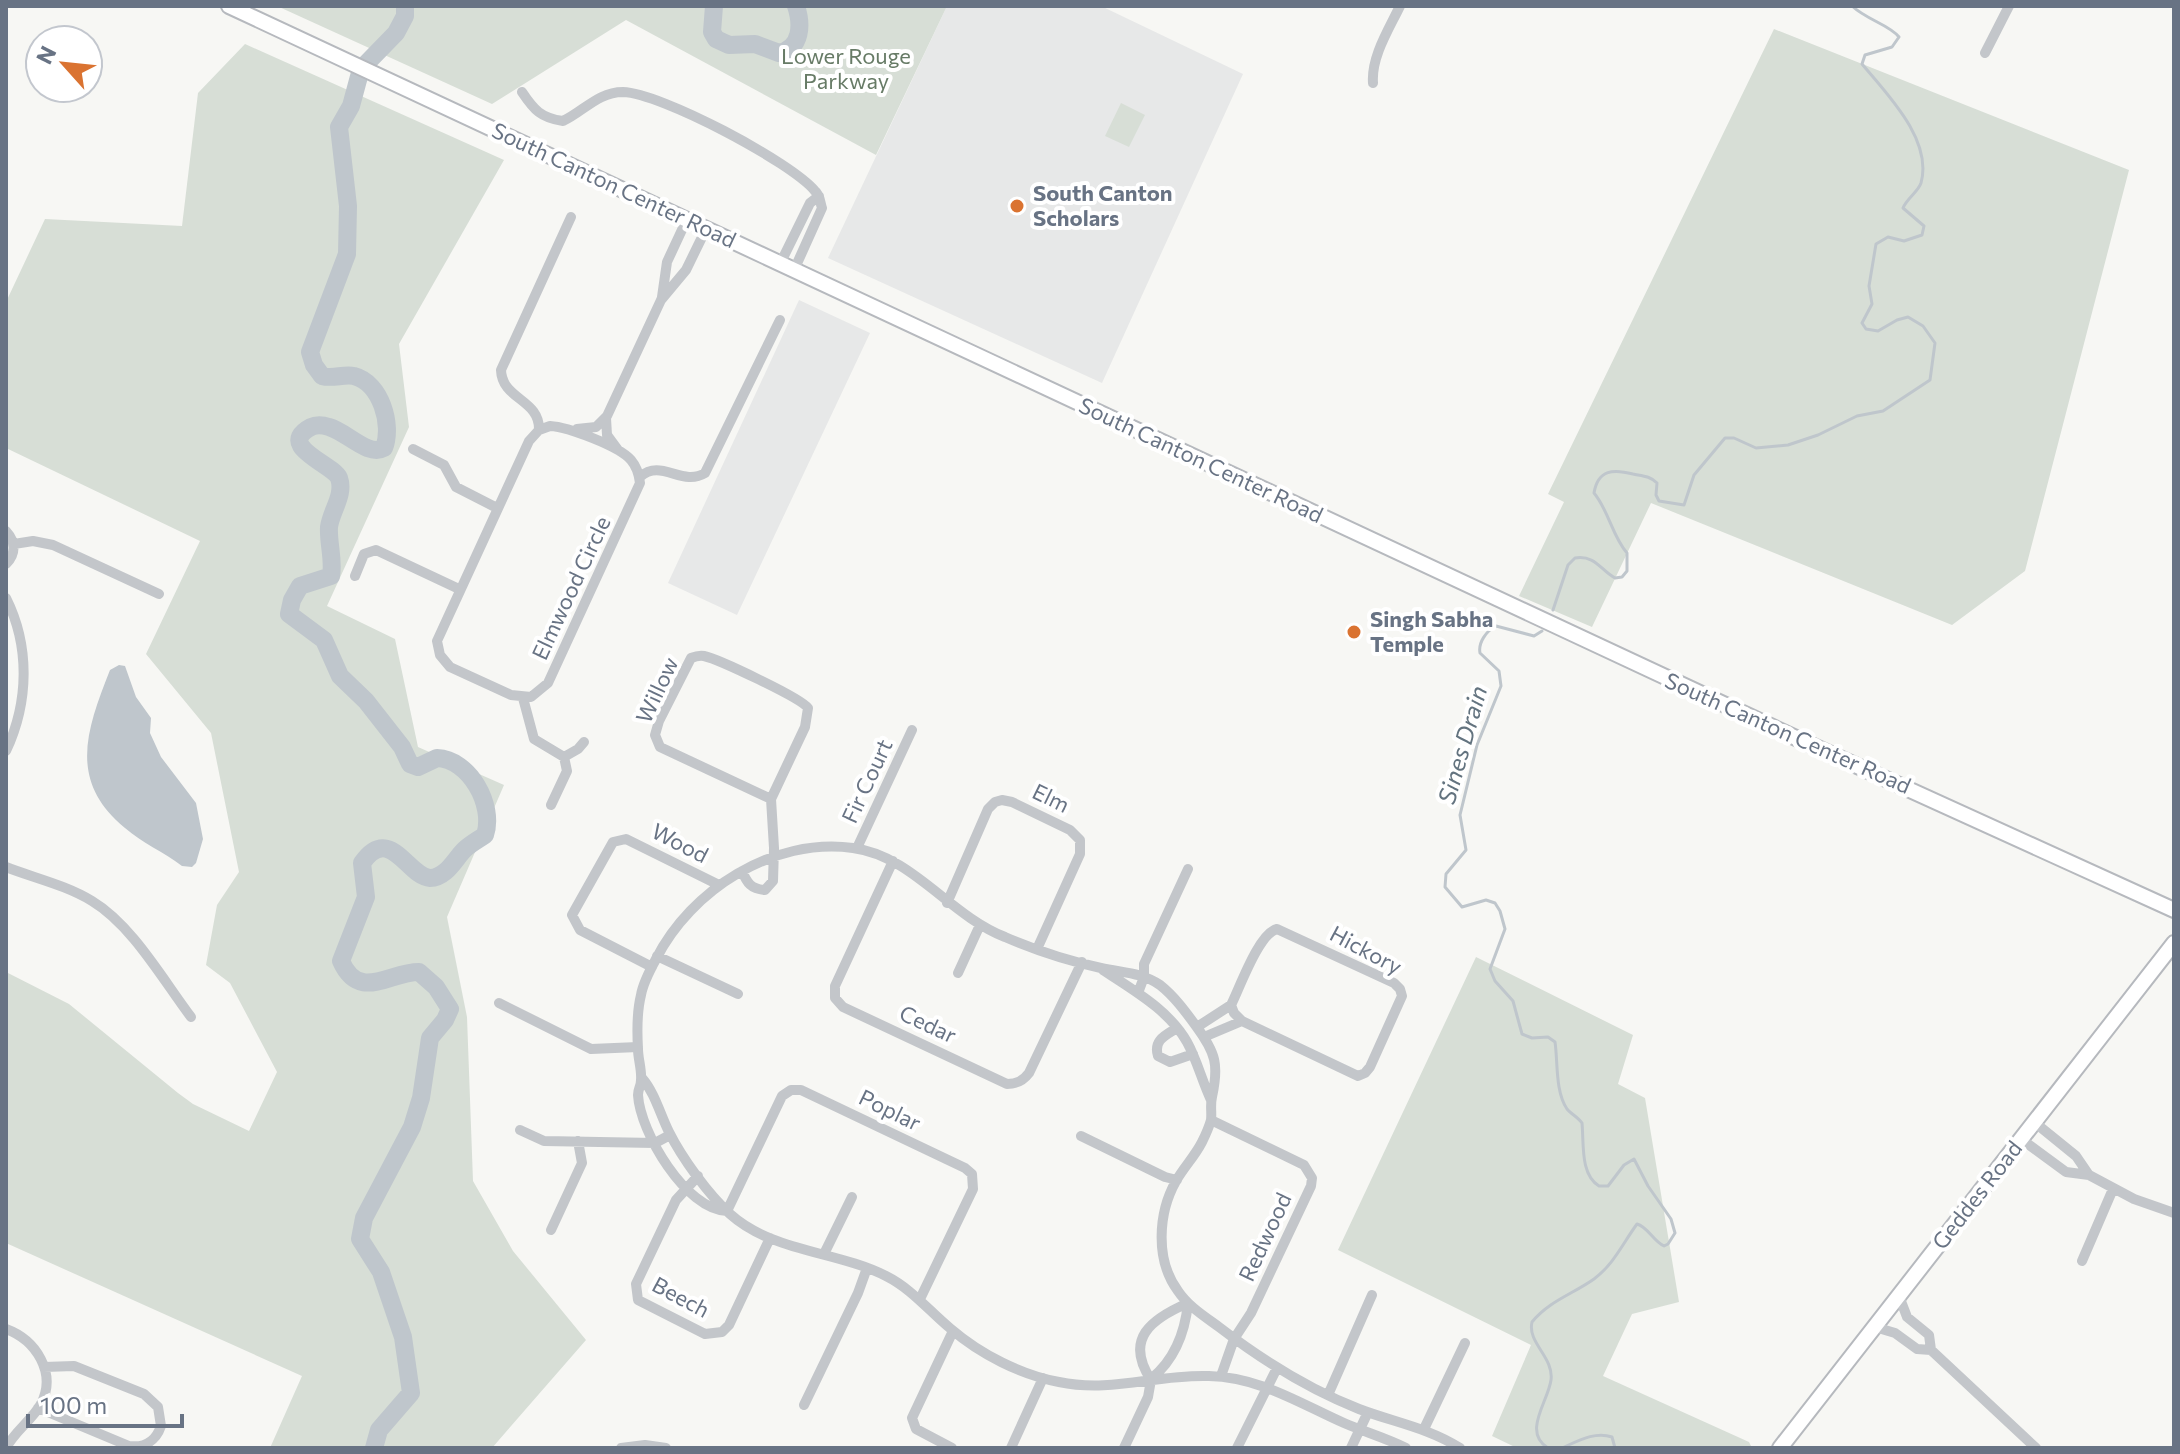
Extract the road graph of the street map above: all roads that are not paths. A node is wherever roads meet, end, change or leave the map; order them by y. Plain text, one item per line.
1 (229, 6) edge
2 (1400, 6) edge
3 (2009, 6) edge
4 (1985, 53) dead end
5 (1373, 83) dead end
6 (522, 92) dead end
7 (571, 217) dead end
8 (687, 219) junction
9 (706, 229) junction
10 (788, 265) junction
11 (661, 300) junction
12 (780, 320) dead end
13 (607, 416) junction
14 (567, 428) junction
15 (539, 430) junction
16 (413, 449) dead end
17 (619, 452) junction
18 (640, 477) junction
19 (497, 508) junction
20 (6, 531) edge
21 (14, 544) junction
22 (6, 564) edge
23 (355, 576) dead end
24 (459, 589) junction
25 (159, 594) dead end
26 (6, 598) edge
27 (523, 698) junction
28 (912, 730) dead end
29 (584, 742) dead end
30 (6, 751) edge
31 (564, 757) junction
32 (771, 799) junction
33 (551, 805) dead end
34 (857, 848) junction
35 (772, 858) junction
36 (893, 861) junction
37 (6, 867) edge
38 (1188, 869) dead end
39 (742, 871) junction
40 (719, 885) junction
41 (947, 903) junction
42 (2174, 910) edge
43 (980, 925) junction
44 (2174, 943) edge
45 (1037, 949) junction
46 (655, 961) junction
47 (1082, 962) junction
48 (1101, 968) junction
49 (958, 973) dead end
50 (1144, 977) junction
51 (1138, 993) junction
52 (738, 994) dead end
53 (499, 1003) dead end
54 (1231, 1005) junction
55 (191, 1017) dead end
56 (1242, 1021) junction
57 (1177, 1028) junction
58 (1201, 1033) junction
59 (1187, 1042) junction
60 (638, 1047) junction
61 (1193, 1054) junction
62 (642, 1078) junction
63 (1211, 1100) junction
64 (1211, 1120) junction
65 (2034, 1122) junction
66 (520, 1130) dead end
67 (670, 1135) junction
68 (1081, 1136) dead end
69 (2021, 1139) junction
70 (578, 1141) junction
71 (655, 1143) junction
72 (2089, 1175) junction
73 (698, 1176) junction
74 (1177, 1180) junction
75 (686, 1188) junction
76 (2113, 1189) junction
77 (852, 1197) dead end
78 (727, 1211) junction
79 (2174, 1213) edge
80 (551, 1230) dead end
81 (770, 1238) junction
82 (824, 1254) junction
83 (2082, 1261) dead end
84 (867, 1268) junction
85 (1372, 1295) dead end
86 (1899, 1296) junction
87 (920, 1299) junction
88 (1188, 1303) junction
89 (1875, 1327) junction
90 (6, 1329) edge
91 (953, 1331) junction
92 (1234, 1339) junction
93 (1465, 1343) dead end
94 (1931, 1350) junction
95 (44, 1367) junction
96 (1277, 1368) junction
97 (1221, 1376) junction
98 (1043, 1378) junction
99 (1151, 1380) junction
100 (1267, 1386) junction
101 (1328, 1395) junction
102 (804, 1405) dead end
103 (38, 1408) junction
104 (1368, 1412) junction
105 (1360, 1429) junction
106 (1424, 1429) junction
107 (6, 1448) edge
108 (621, 1448) edge
109 (666, 1448) edge
110 (952, 1448) edge
111 (1011, 1448) edge
112 (1124, 1448) edge
113 (1237, 1448) edge
114 (1351, 1448) edge
115 (1406, 1448) edge
116 (1460, 1448) edge
117 (1780, 1448) edge
118 (2036, 1448) edge

1 - 8 main road, South Canton Center Road
2 - 5 street
3 - 4 street
6 - 10 street
7 - 15 street
8 - 9 main road, South Canton Center Road
8 - 11 street
9 - 10 main road, South Canton Center Road
9 - 11 street
10 - 42 main road, South Canton Center Road
11 - 13 street
12 - 18 street
13 - 14 street
13 - 17 street
14 - 15 street
14 - 17 street
15 - 19 street
16 - 19 street
17 - 18 street
18 - 27 street, Elmwood Circle
19 - 24 street
20 - 21 street
21 - 22 street
21 - 25 street
23 - 24 street
24 - 27 street
26 - 30 street
27 - 31 street
28 - 34 street, Fir Court
29 - 31 street
31 - 33 street
32 - 32 street, Willow
32 - 35 street, Willow
34 - 35 street
34 - 36 street
35 - 39 street
35 - 39 street
36 - 41 street
36 - 47 street, Cedar
37 - 55 street
38 - 50 street
39 - 40 street
40 - 46 street
40 - 46 street, Wood
41 - 43 street
41 - 45 street, Elm
43 - 45 street
43 - 49 street
44 - 65 main road, Geddes Road
45 - 47 street
46 - 52 street
46 - 60 street
47 - 48 street
48 - 50 street
48 - 51 street
50 - 51 street
50 - 58 street
51 - 57 street
53 - 60 street
54 - 56 street
54 - 56 street, Hickory
54 - 58 street
56 - 58 street
57 - 59 street
57 - 61 street
58 - 59 street
58 - 63 street
59 - 61 street
60 - 62 street
61 - 63 street
62 - 67 street
62 - 71 street
63 - 64 street
64 - 74 street
64 - 92 street, Redwood
65 - 69 main road, Geddes Road
65 - 72 street
66 - 70 street
67 - 71 street
67 - 73 street
68 - 74 street
69 - 72 street
69 - 86 main road, Geddes Road
70 - 71 street
70 - 80 street
71 - 75 street
72 - 76 street
73 - 75 street
73 - 78 street
74 - 88 street
75 - 78 street
75 - 81 street, Beech
76 - 79 street
76 - 83 street
77 - 82 street
78 - 81 street
78 - 87 street, Poplar
81 - 82 street
82 - 84 street
84 - 87 street
84 - 102 street
85 - 101 street
86 - 89 main road, Geddes Road
86 - 94 street
87 - 91 street
88 - 92 street
88 - 99 street
88 - 99 street
89 - 94 street
89 - 117 main road, Geddes Road
90 - 95 street
91 - 98 street
91 - 110 street
92 - 96 street
92 - 97 street, Redwood
93 - 106 street
94 - 118 street
95 - 103 street
95 - 103 street
96 - 100 street
96 - 101 street
97 - 99 street
97 - 100 street
98 - 99 street
98 - 111 street
99 - 112 street
100 - 105 street
100 - 113 street
101 - 104 street
103 - 107 street
104 - 105 street
104 - 106 street
105 - 114 street
105 - 115 street
106 - 116 street
108 - 109 street

